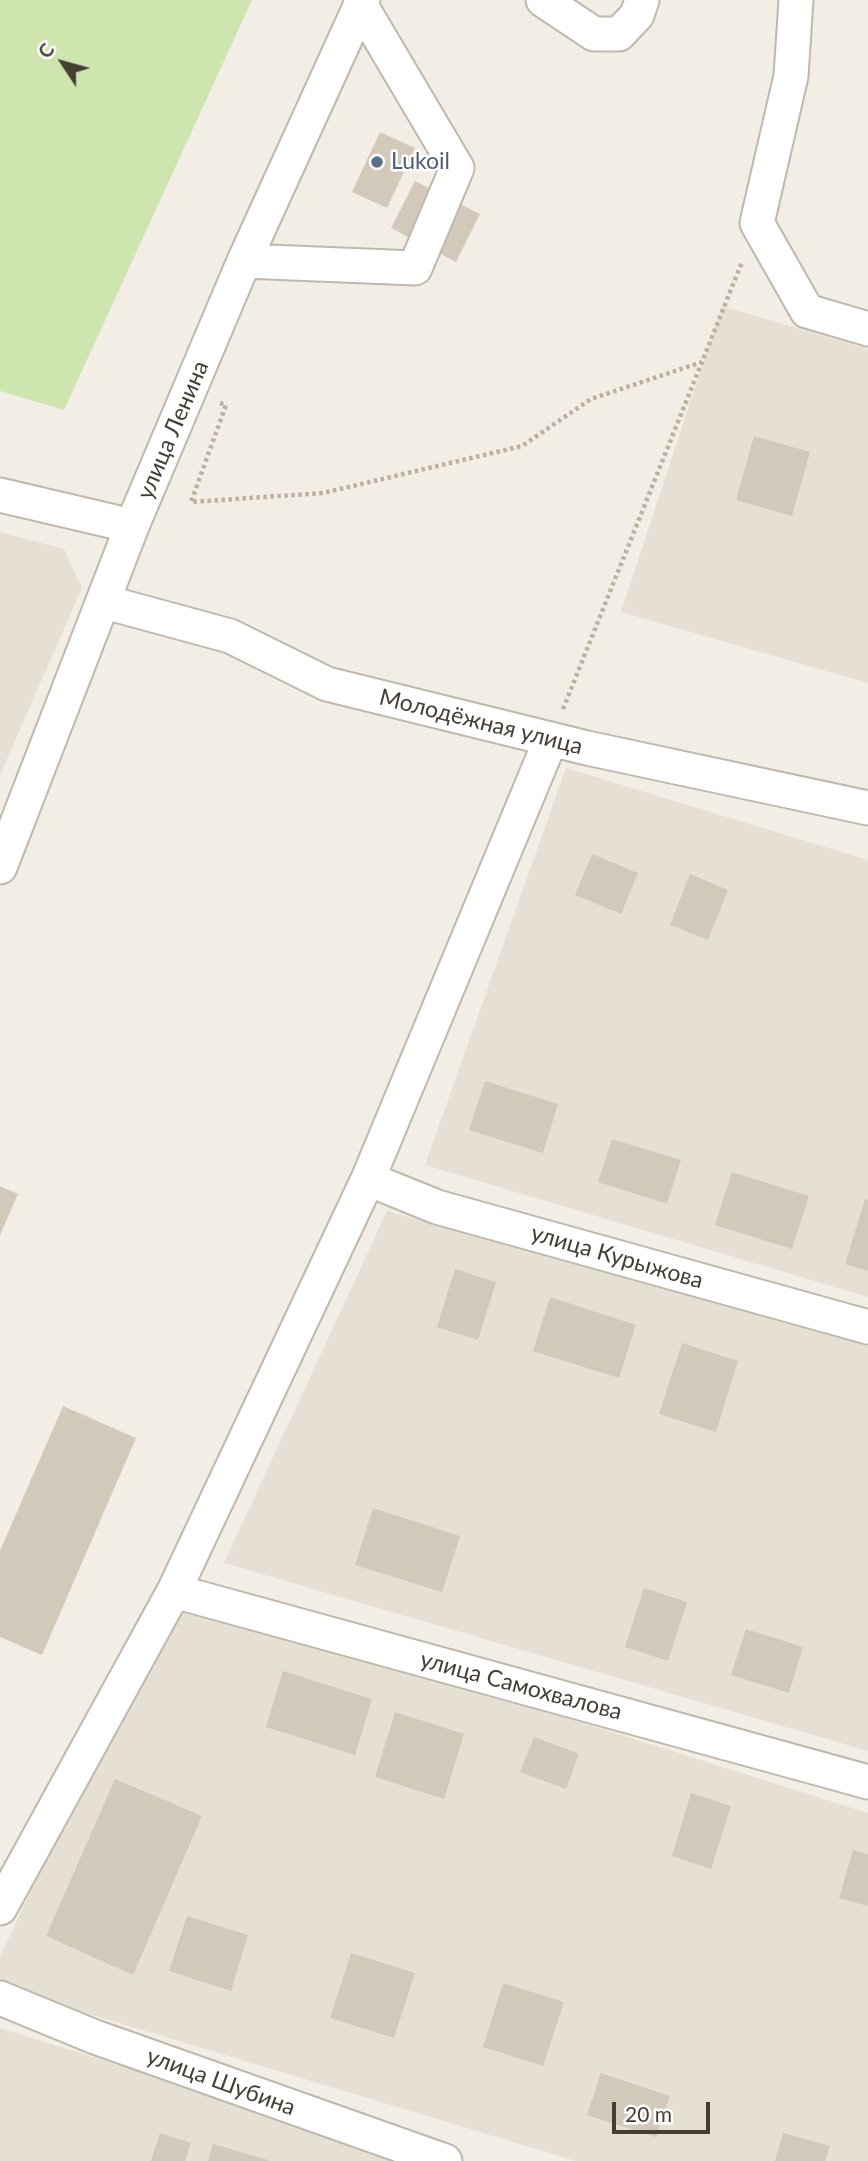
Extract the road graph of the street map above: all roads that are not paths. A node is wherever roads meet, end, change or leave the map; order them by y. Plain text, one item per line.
1 (543, 0) edge
2 (642, 0) edge
3 (796, 0) edge
4 (362, 2) edge
5 (244, 261) junction
6 (868, 329) edge
7 (0, 495) edge
8 (132, 526) junction
9 (105, 602) junction
10 (551, 739) junction
11 (868, 808) edge
12 (0, 867) edge
13 (368, 1179) junction
14 (868, 1327) edge
15 (174, 1591) junction
16 (868, 1782) edge
17 (0, 1908) edge
18 (0, 1998) edge
19 (444, 2161) edge

1 - 2 street
3 - 6 street
4 - 5 street, улица Ленина
4 - 5 street
5 - 8 street, улица Ленина
7 - 8 street
8 - 9 street, улица Ленина
9 - 10 street, Молодёжная улица
9 - 12 street, улица Ленина
10 - 11 street, Молодёжная улица
10 - 13 street
13 - 14 street, улица Курыжова
13 - 15 street
15 - 16 street, улица Самохвалова
15 - 17 street
18 - 19 street, улица Шубина

